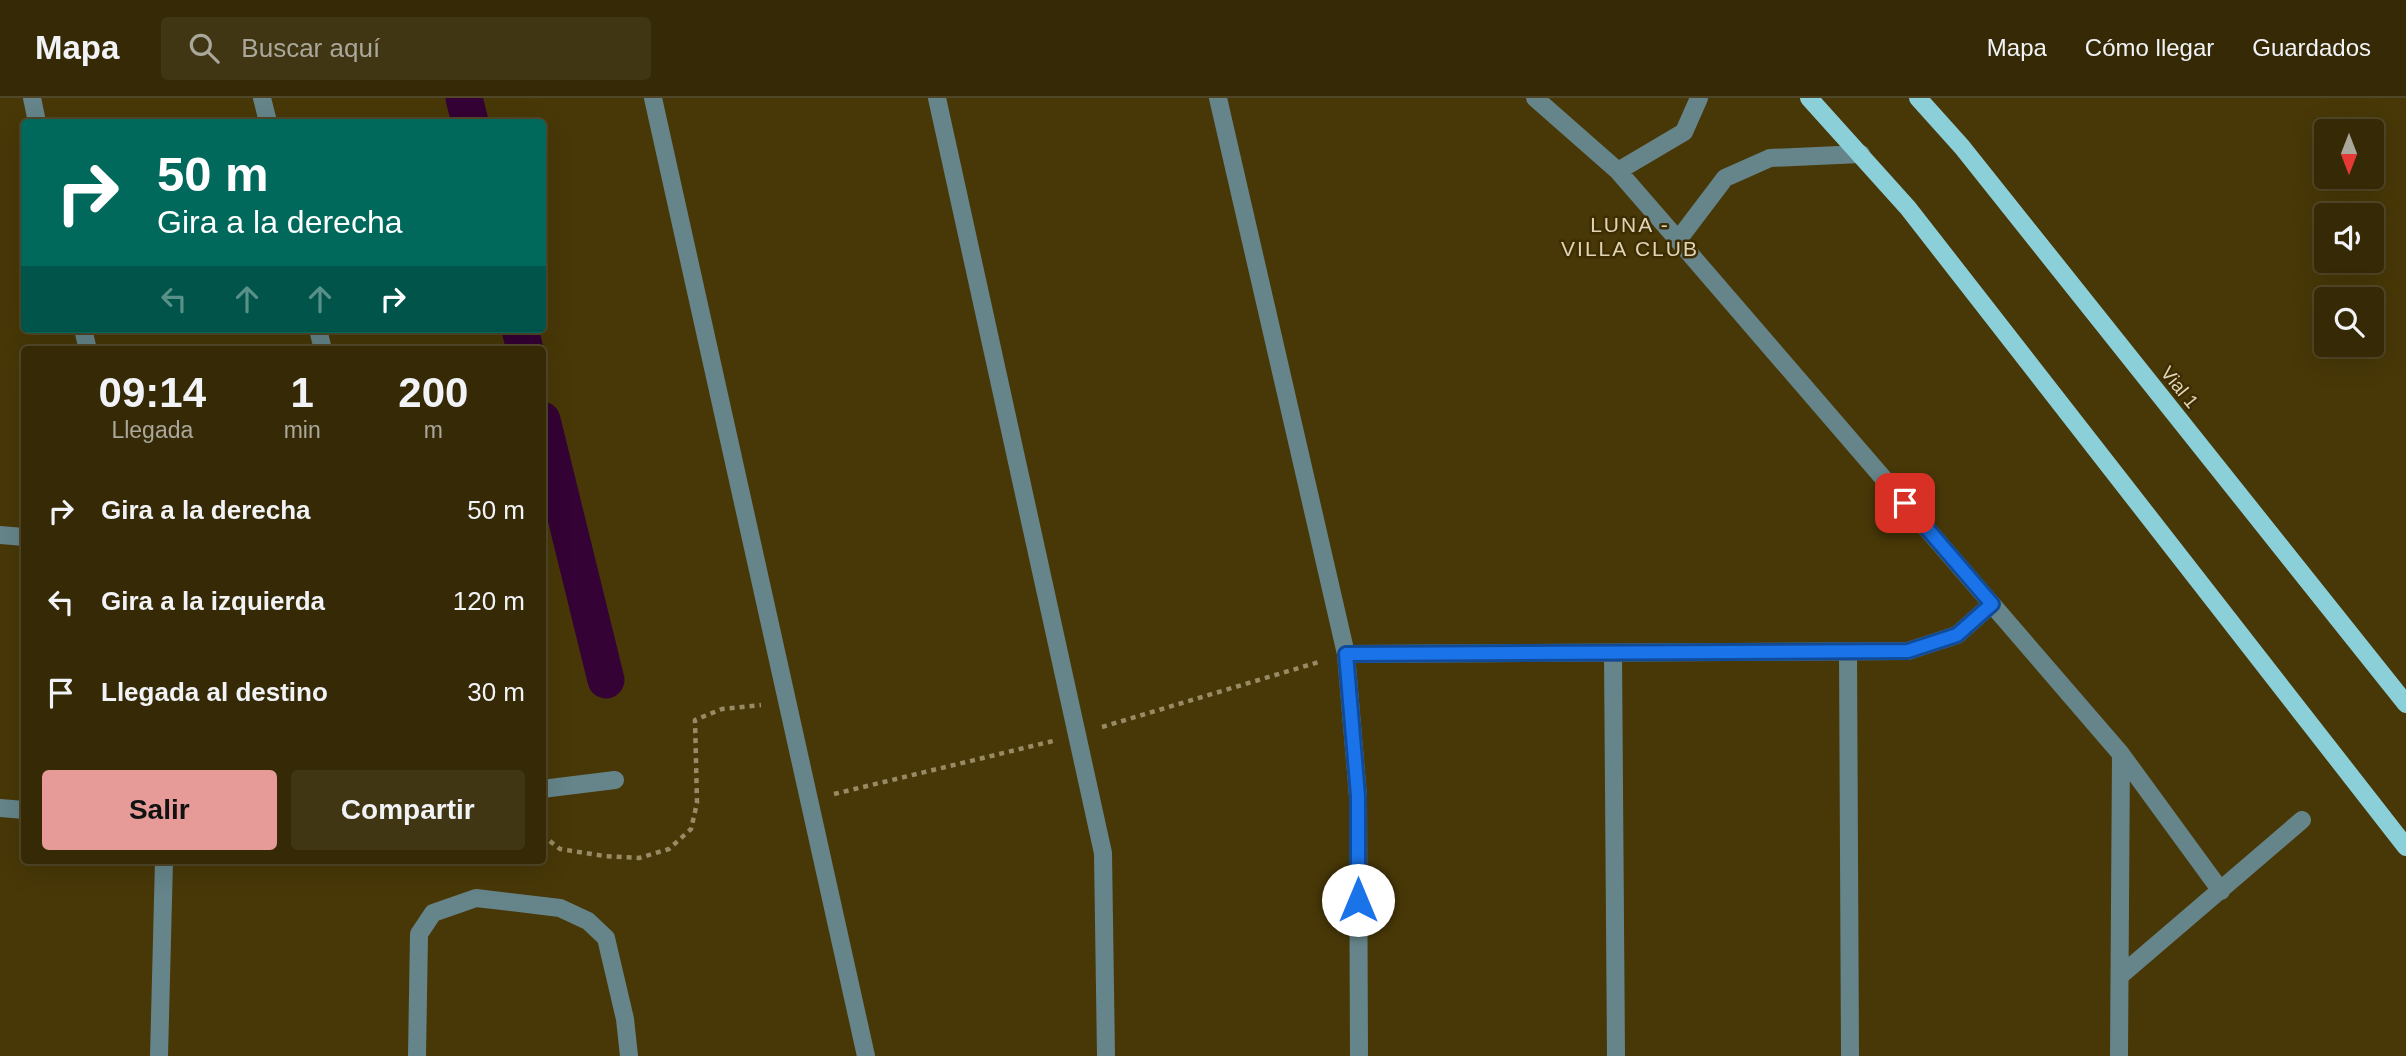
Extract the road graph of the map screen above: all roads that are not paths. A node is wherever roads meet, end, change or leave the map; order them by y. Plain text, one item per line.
1 (32, 98) edge
2 (262, 98) edge
3 (653, 98) edge
4 (937, 98) edge
5 (1218, 98) edge
6 (1535, 98) edge
7 (1699, 98) edge
8 (1809, 98) edge
9 (1918, 98) edge
10 (36, 119) edge
11 (267, 119) edge
12 (1861, 155) junction
13 (1618, 171) junction
14 (1678, 240) junction
15 (0, 535) edge
16 (21, 537) edge
17 (1992, 604) junction
18 (1847, 652) junction
19 (1613, 653) junction
20 (1346, 654) junction
21 (2406, 704) edge
22 (2121, 754) junction
23 (615, 780) dead end
24 (546, 789) edge
25 (0, 808) edge
26 (21, 810) edge
27 (2302, 820) dead end
28 (2406, 847) edge
29 (164, 864) edge
30 (2221, 891) junction
31 (2120, 976) junction
32 (159, 1056) edge
33 (417, 1056) edge
34 (629, 1056) edge
35 (866, 1056) edge
36 (1106, 1056) edge
37 (1359, 1056) edge
38 (1616, 1056) edge
39 (1850, 1056) edge
40 (2119, 1056) edge

1 - 10 street
2 - 11 street
3 - 35 street
4 - 36 street
5 - 20 street
6 - 13 street
7 - 13 street
8 - 12 main road
9 - 21 main road, Vial 1
12 - 14 street
12 - 28 main road
13 - 14 street
14 - 17 street
15 - 16 street
17 - 18 street
17 - 22 street
18 - 19 street
18 - 39 street
19 - 20 street
19 - 38 street
20 - 37 street
22 - 30 street
22 - 31 street
23 - 24 street
25 - 26 street
27 - 30 street
29 - 32 street
30 - 31 street
31 - 40 street
33 - 34 street

